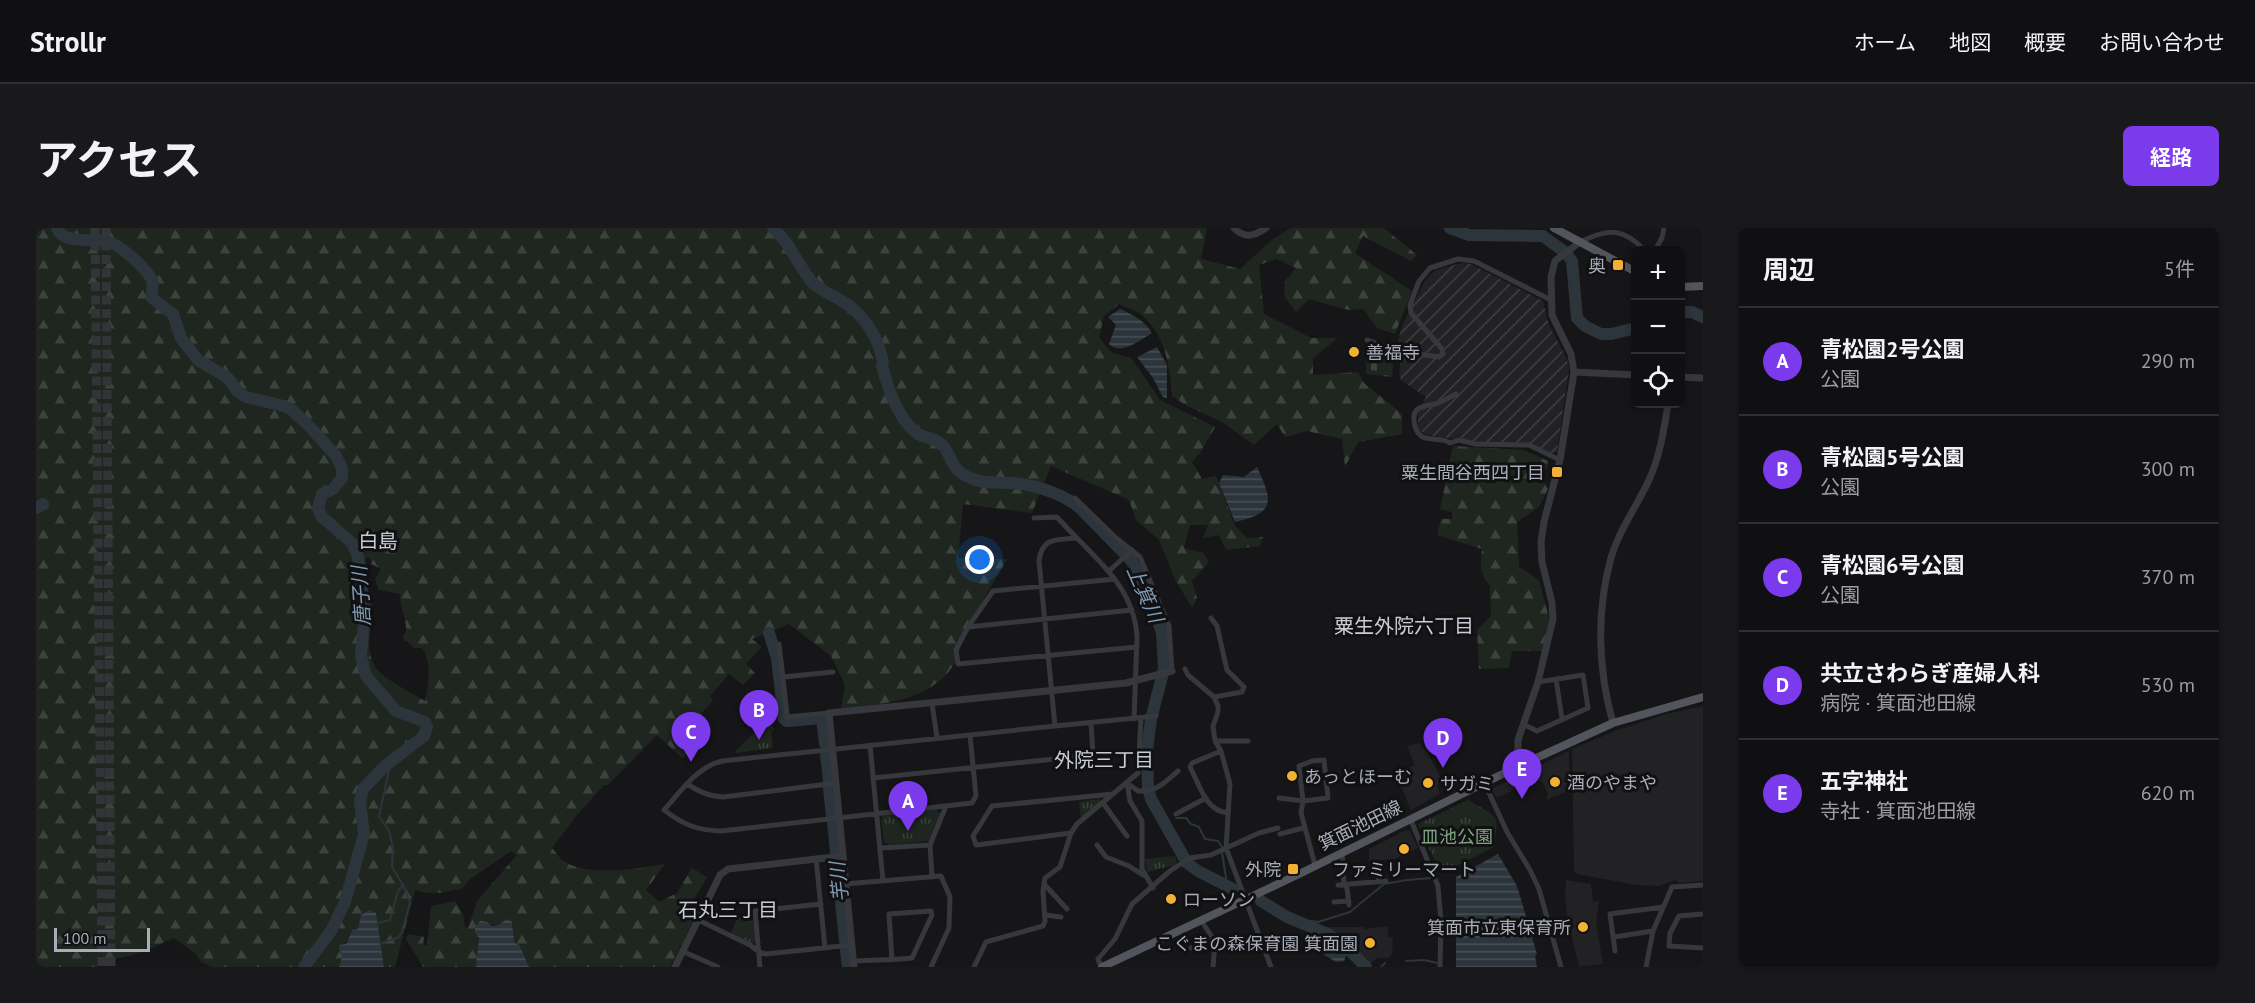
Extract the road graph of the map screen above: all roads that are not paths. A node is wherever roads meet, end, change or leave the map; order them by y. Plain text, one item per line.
1 (1234, 228) edge
2 (1266, 228) edge
3 (1554, 228) edge
4 (1664, 228) edge
5 (1580, 242) junction
6 (1641, 246) edge
7 (1657, 246) edge
8 (1631, 270) edge
9 (1685, 286) edge
10 (1703, 286) edge
11 (1551, 300) junction
12 (1367, 340) dead end
13 (1574, 372) junction
14 (1631, 375) edge
15 (1685, 377) edge
16 (1703, 378) edge
17 (1456, 394) dead end
18 (1667, 408) edge
19 (1560, 460) junction
20 (1075, 498) dead end
21 (1034, 518) dead end
22 (1076, 538) junction
23 (1130, 551) junction
24 (1109, 571) junction
25 (1115, 579) junction
26 (1041, 586) junction
27 (1132, 610) junction
28 (1211, 618) dead end
29 (1044, 620) junction
30 (968, 627) junction
31 (780, 644) dead end
32 (1137, 647) junction
33 (1049, 655) junction
34 (1185, 669) dead end
35 (833, 672) dead end
36 (1166, 673) joint
37 (783, 677) junction
38 (1556, 679) junction
39 (1135, 681) junction
40 (1538, 682) junction
41 (1052, 691) junction
42 (1214, 697) junction
43 (1703, 698) edge
44 (932, 703) junction
45 (829, 713) junction
46 (1153, 716) dead end
47 (1134, 718) junction
48 (1142, 718) junction
49 (1562, 719) junction
50 (1090, 723) junction
51 (1613, 723) junction
52 (1523, 724) junction
53 (1055, 726) junction
54 (970, 735) junction
55 (937, 738) junction
56 (1215, 741) junction
57 (1248, 741) dead end
58 (870, 745) junction
59 (832, 749) junction
60 (1221, 752) junction
61 (1521, 765) junction
62 (974, 768) junction
63 (1178, 771) dead end
64 (873, 778) junction
65 (1484, 782) junction
66 (836, 783) junction
67 (1127, 783) junction
68 (687, 784) junction
69 (1113, 794) junction
70 (1206, 798) junction
71 (1279, 798) dead end
72 (1303, 801) junction
73 (1103, 803) junction
74 (946, 806) junction
75 (876, 813) junction
76 (1228, 813) junction
77 (1176, 814) dead end
78 (839, 817) junction
79 (1410, 818) junction
80 (1304, 828) junction
81 (1071, 833) junction
82 (1127, 836) dead end
83 (930, 845) junction
84 (1097, 845) dead end
85 (880, 848) junction
86 (1226, 848) junction
87 (1342, 852) junction
88 (838, 856) junction
89 (816, 858) junction
90 (1315, 865) junction
91 (1378, 872) dead end
92 (932, 876) junction
93 (1145, 876) junction
94 (883, 881) junction
95 (845, 884) junction
96 (1341, 884) junction
97 (1044, 885) junction
98 (1703, 885) edge
99 (1153, 888) junction
100 (1246, 898) junction
101 (1334, 902) dead end
102 (821, 904) junction
103 (1663, 907) junction
104 (1067, 909) dead end
105 (1703, 914) edge
106 (1045, 915) junction
107 (1061, 917) dead end
108 (698, 920) junction
109 (1201, 920) junction
110 (1653, 931) junction
111 (1614, 938) junction
112 (1213, 939) junction
113 (851, 945) junction
114 (825, 948) junction
115 (1191, 948) dead end
116 (1703, 948) edge
117 (682, 951) junction
118 (1616, 951) dead end
119 (759, 952) junction
120 (892, 960) junction
121 (853, 964) edge
122 (675, 967) edge
123 (718, 967) edge
124 (760, 967) edge
125 (931, 967) edge
126 (974, 967) edge
127 (1102, 967) edge
128 (1213, 967) edge
129 (1271, 967) edge
130 (1440, 967) edge
131 (1561, 967) edge
132 (1646, 967) edge

1 - 2 street
3 - 5 main road
4 - 7 street
5 - 6 street
5 - 8 main road
5 - 11 street
9 - 10 main road
11 - 12 street
11 - 13 street
13 - 14 street
13 - 19 street
15 - 16 street
17 - 19 street
18 - 51 street
19 - 40 street
20 - 23 street
21 - 22 street
22 - 24 street
22 - 26 street
23 - 24 street
23 - 36 street
24 - 25 street
25 - 26 street
25 - 27 street
26 - 29 street
26 - 30 street
27 - 29 street
27 - 32 street
28 - 42 street
29 - 30 street
29 - 33 street
30 - 33 street
31 - 37 street
32 - 33 street
32 - 39 street
33 - 41 street
34 - 42 street
35 - 37 street
36 - 39 street
37 - 45 street
38 - 40 street
38 - 49 street
38 - 49 street
39 - 41 street
39 - 47 street
40 - 52 street
41 - 44 street
41 - 53 street
42 - 56 street
43 - 51 main road, 箕面池田線
44 - 45 street
44 - 55 street
45 - 59 street
46 - 48 street
47 - 48 street
47 - 50 street
48 - 67 street
49 - 52 street
50 - 53 street
50 - 62 street
51 - 61 main road, 箕面池田線
52 - 61 street
53 - 54 street
54 - 55 street
54 - 62 street
55 - 58 street
56 - 57 street
56 - 60 street
58 - 59 street
58 - 64 street
59 - 66 street
59 - 68 street
60 - 70 street
60 - 76 street
61 - 65 main road, 箕面池田線
62 - 64 street
62 - 74 street
63 - 67 street
64 - 75 street
65 - 79 main road, 箕面池田線
65 - 131 street
66 - 68 street
66 - 78 street
67 - 69 street
67 - 93 street
68 - 78 street
69 - 73 street
69 - 81 street
70 - 76 street
70 - 77 street
71 - 72 street
72 - 72 street
72 - 80 street
73 - 81 street
73 - 82 street
74 - 75 street
74 - 83 street
75 - 78 street
75 - 85 street
76 - 86 street
78 - 88 street
79 - 87 main road, 箕面池田線
79 - 130 street
80 - 86 street
80 - 90 street
81 - 97 street
83 - 85 street
83 - 92 street
84 - 93 street
85 - 94 street
86 - 99 street
86 - 100 street
87 - 90 main road, 箕面池田線
87 - 96 street
88 - 89 street
88 - 95 street
89 - 102 street
89 - 108 street
90 - 100 main road, 箕面池田線
91 - 96 street
92 - 94 street
92 - 125 street
93 - 99 street
94 - 95 street
95 - 113 street
96 - 101 street
97 - 104 street
97 - 106 street
98 - 103 street
99 - 127 street
100 - 109 main road, 箕面池田線
100 - 129 street
102 - 114 street
102 - 119 street
103 - 110 street
103 - 111 street
105 - 116 street
106 - 107 street
106 - 126 street
108 - 117 street
108 - 119 street
109 - 112 street
109 - 127 main road, 箕面池田線
110 - 111 street
110 - 132 street
111 - 118 street
112 - 115 street
112 - 128 street
113 - 114 street
113 - 121 street
114 - 119 street
117 - 122 street
117 - 123 street
119 - 124 street
120 - 120 street
120 - 121 street

